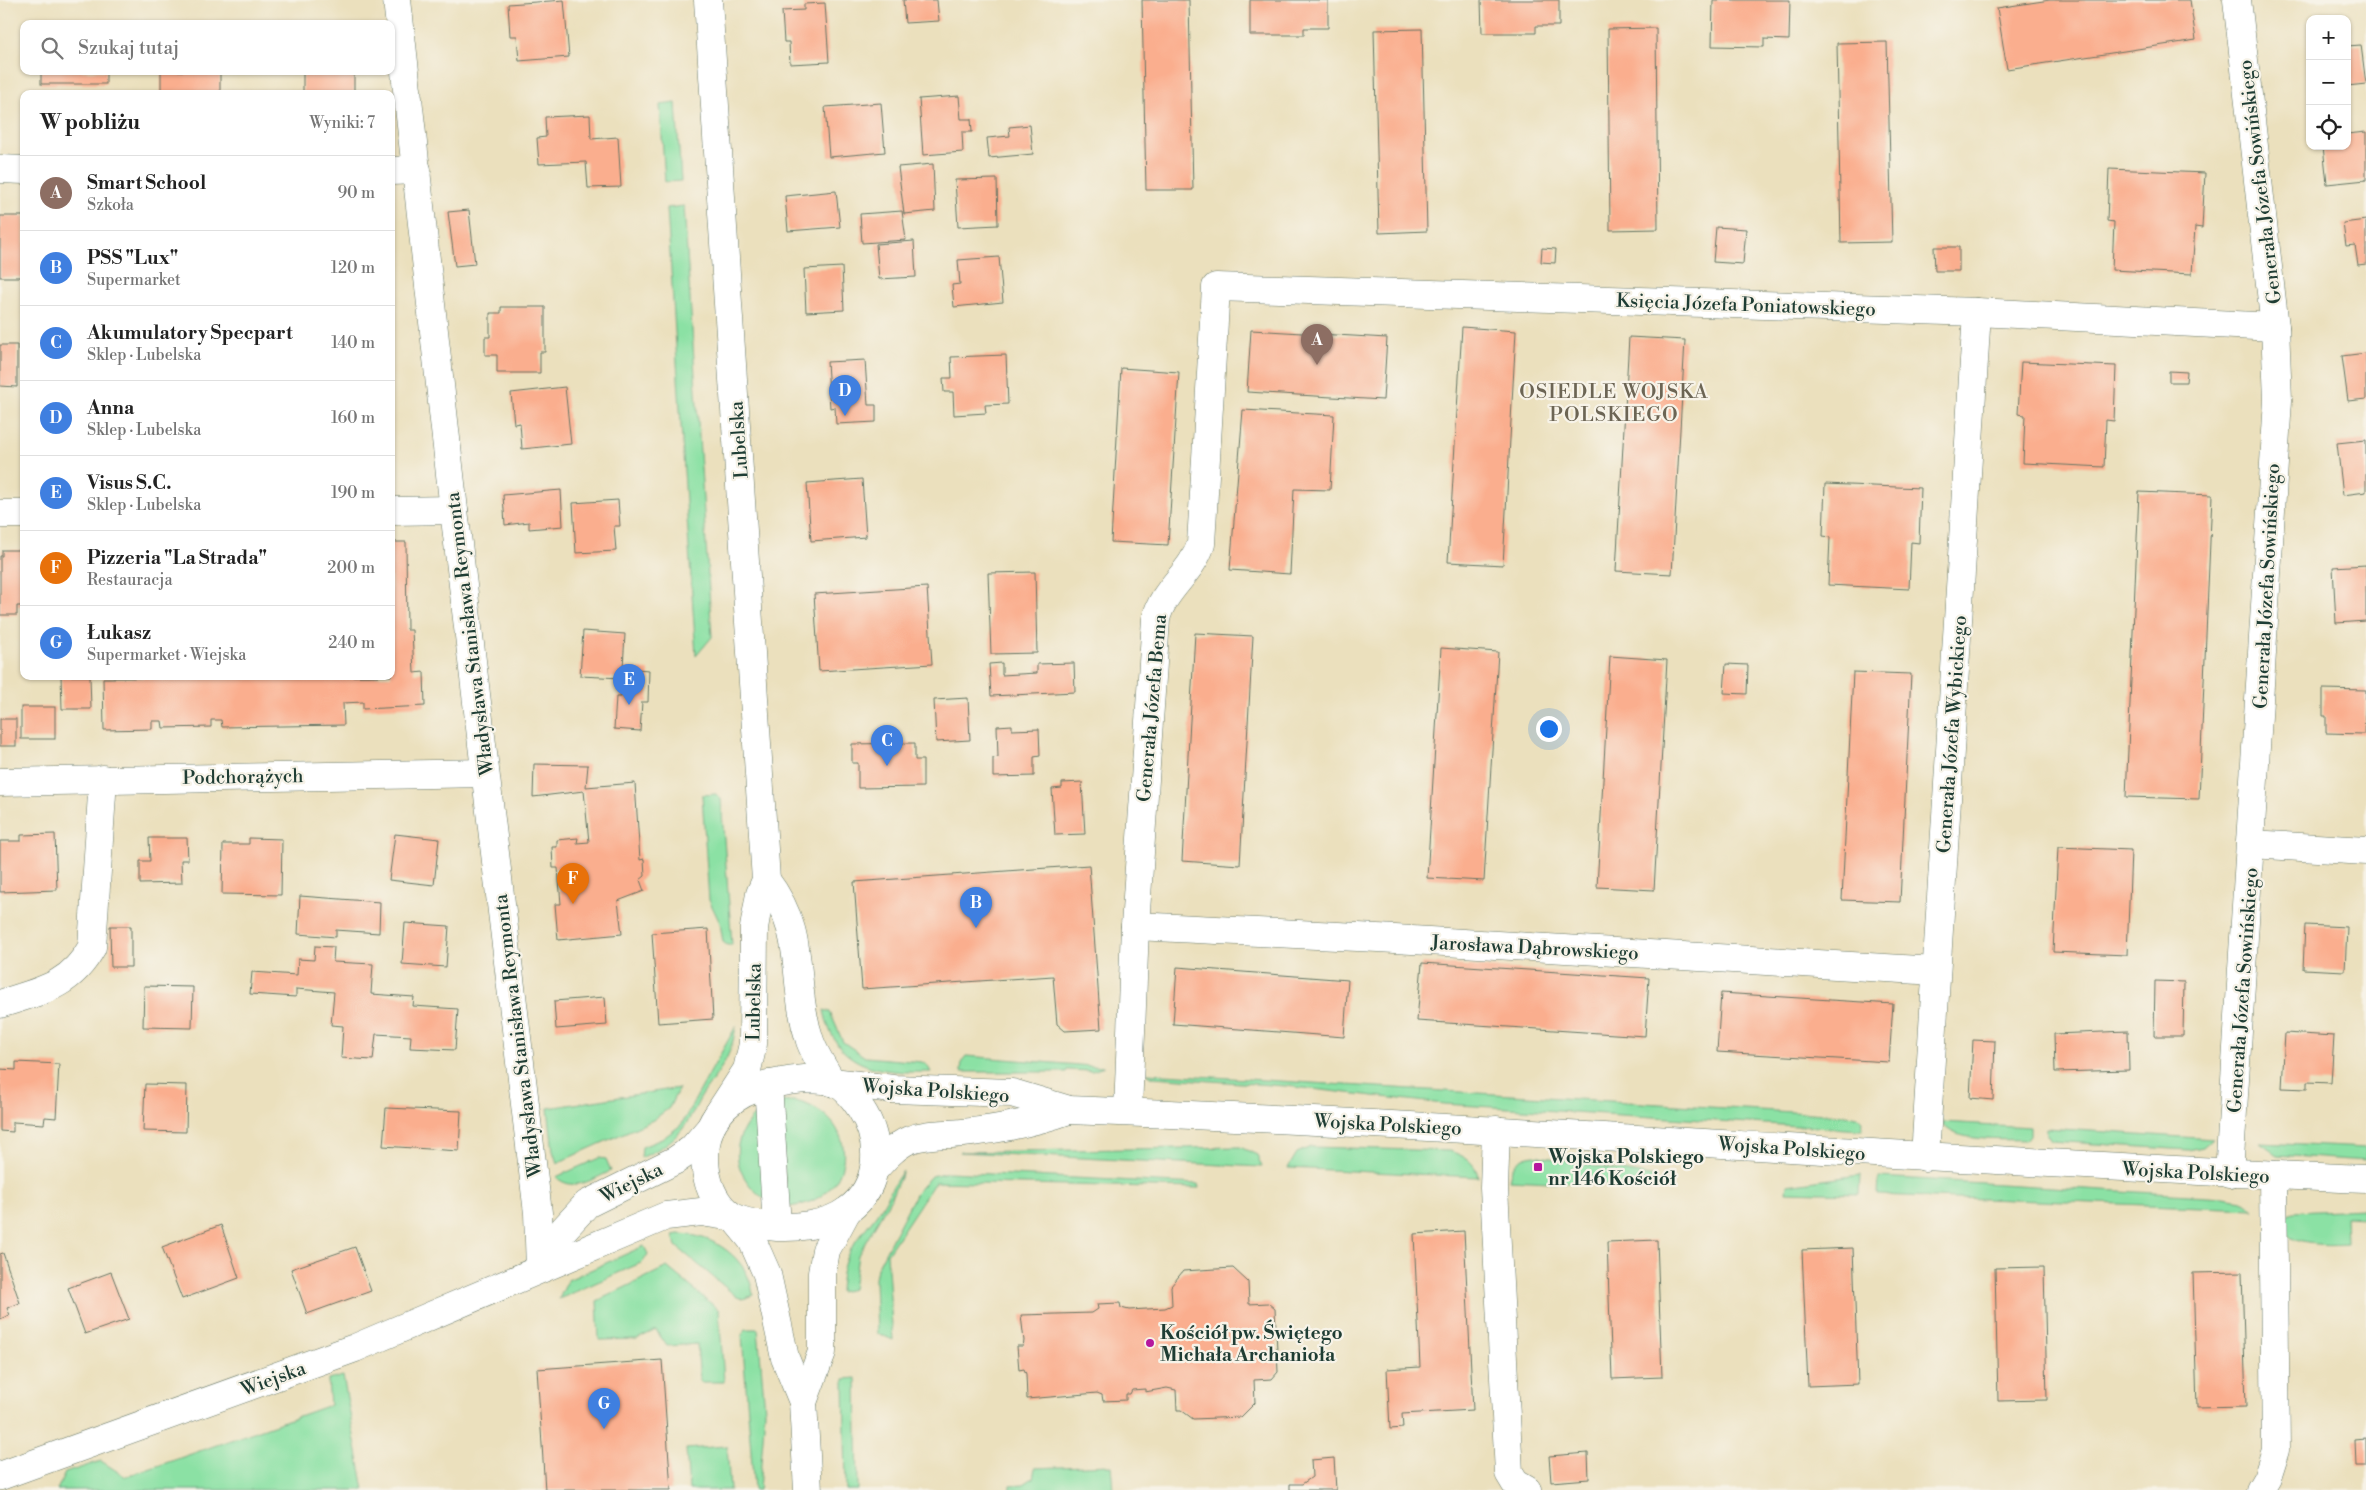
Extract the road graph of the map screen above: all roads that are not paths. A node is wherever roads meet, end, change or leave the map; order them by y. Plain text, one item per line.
1 (397, 0) edge
2 (708, 0) edge
3 (2237, 0) edge
4 (0, 170) edge
5 (20, 170) edge
6 (404, 170) edge
7 (1216, 286) joint
8 (1977, 312) junction
9 (2275, 327) junction
10 (454, 510) junction
11 (395, 511) edge
12 (0, 514) edge
13 (20, 514) edge
14 (486, 773) junction
15 (103, 778) junction
16 (0, 782) edge
17 (2251, 844) junction
18 (2366, 851) edge
19 (766, 880) junction
20 (1135, 926) junction
21 (1936, 972) junction
22 (0, 1004) edge
23 (832, 1082) junction
24 (768, 1084) junction
25 (1068, 1110) junction
26 (1128, 1112) junction
27 (714, 1121) junction
28 (1496, 1130) junction
29 (1926, 1157) junction
30 (874, 1170) junction
31 (2230, 1174) junction
32 (2273, 1175) junction
33 (2366, 1179) edge
34 (847, 1211) junction
35 (733, 1217) junction
36 (777, 1226) junction
37 (540, 1268) junction
38 (803, 1402) junction
39 (0, 1476) edge
40 (808, 1490) edge
41 (1527, 1490) edge
42 (2260, 1490) edge

1 - 6 street, Władysława Stanisława Reymonta
2 - 19 street, Lubelska
3 - 9 street, Generała Józefa Sowińskiego
4 - 5 street
6 - 10 street, Władysława Stanisława Reymonta
7 - 8 street, Księcia Józefa Poniatowskiego
7 - 20 street, Generała Józefa Bema
8 - 9 street, Księcia Józefa Poniatowskiego
8 - 21 street, Generała Józefa Wybickiego
9 - 17 street, Generała Józefa Sowińskiego
10 - 11 street
10 - 14 street, Władysława Stanisława Reymonta
12 - 13 street
14 - 15 street, Podchorążych
14 - 37 street, Władysława Stanisława Reymonta
15 - 16 street, Podchorążych
15 - 22 street
17 - 18 street
17 - 31 street, Generała Józefa Sowińskiego
19 - 23 street
19 - 27 street, Lubelska
20 - 21 street, Jarosława Dąbrowskiego
20 - 26 street, Generała Józefa Bema
21 - 29 street, Generała Józefa Wybickiego
23 - 24 street, Wojska Polskiego
23 - 25 street, Wojska Polskiego
23 - 30 street
24 - 27 street, Wojska Polskiego
24 - 36 street
25 - 26 street, Wojska Polskiego
25 - 30 street, Wojska Polskiego
26 - 28 street, Wojska Polskiego
27 - 35 street
27 - 37 street, Wiejska
28 - 29 street, Wojska Polskiego
28 - 41 street
29 - 31 street, Wojska Polskiego
30 - 34 street
31 - 32 street, Wojska Polskiego
32 - 33 street, Wojska Polskiego
32 - 42 street
34 - 36 street, Wiejska
34 - 38 street
35 - 36 street, Wiejska
35 - 37 street, Wiejska
35 - 38 street
37 - 39 street, Wiejska
38 - 40 street

